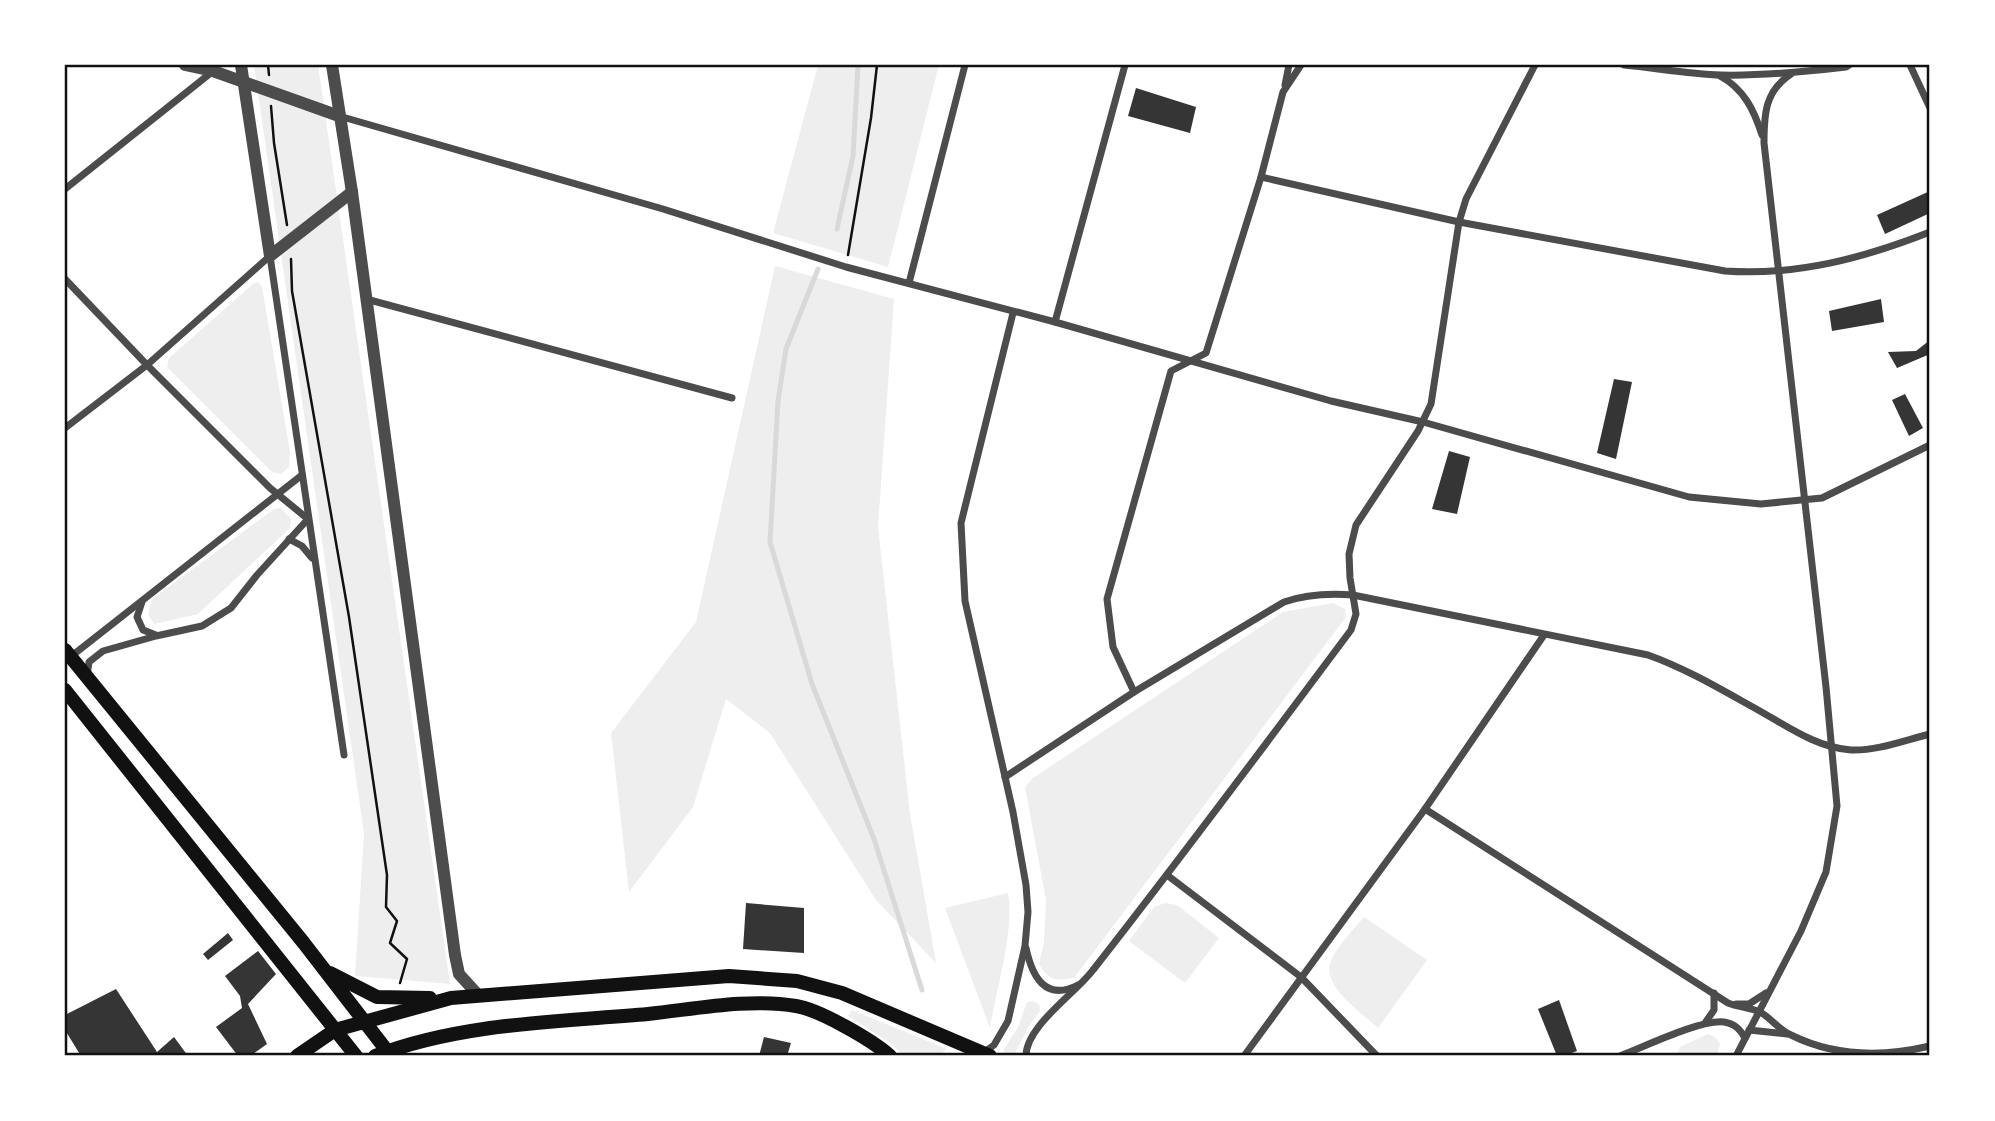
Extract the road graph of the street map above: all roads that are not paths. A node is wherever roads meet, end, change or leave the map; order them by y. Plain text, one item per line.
1 (185, 65) edge
2 (241, 65) edge
3 (332, 65) edge
4 (965, 65) edge
5 (1125, 65) edge
6 (1289, 65) edge
7 (1301, 65) edge
8 (1535, 65) edge
9 (1624, 65) edge
10 (1910, 65) edge
11 (1850, 66) edge
12 (213, 71) junction
13 (1791, 74) junction
14 (1718, 75) junction
15 (243, 82) junction
16 (1283, 92) junction
17 (1930, 108) edge
18 (339, 116) junction
19 (1764, 143) junction
20 (1261, 177) junction
21 (65, 189) edge
22 (352, 191) junction
23 (1458, 222) junction
24 (1930, 232) edge
25 (270, 256) junction
26 (1780, 272) junction
27 (65, 279) edge
28 (909, 283) junction
29 (366, 299) junction
30 (1013, 313) junction
31 (1055, 323) junction
32 (1187, 362) junction
33 (147, 365) junction
34 (732, 398) dead end
35 (1423, 422) junction
36 (65, 428) edge
37 (1930, 445) edge
38 (302, 475) junction
39 (278, 495) junction
40 (1805, 501) junction
41 (308, 519) junction
42 (289, 539) junction
43 (314, 561) junction
44 (1353, 594) junction
45 (143, 600) junction
46 (1544, 635) junction
47 (156, 636) junction
48 (67, 656) edge
49 (87, 677) junction
50 (65, 690) edge
51 (1134, 692) junction
52 (1930, 734) edge
53 (1833, 747) junction
54 (344, 755) dead end
55 (1004, 776) junction
56 (1425, 809) junction
57 (1167, 875) junction
58 (1026, 946) junction
59 (326, 971) junction
60 (1301, 977) junction
61 (1085, 981) junction
62 (1769, 992) junction
63 (1714, 993) junction
64 (479, 996) junction
65 (452, 998) junction
66 (1728, 1003) junction
67 (1759, 1012) junction
68 (364, 1021) junction
69 (1704, 1024) junction
70 (335, 1030) junction
71 (1749, 1030) junction
72 (1788, 1034) junction
73 (1745, 1038) junction
74 (1930, 1046) edge
75 (384, 1055) edge
76 (981, 1055) edge
77 (297, 1056) edge
78 (356, 1056) edge
79 (890, 1056) edge
80 (1026, 1056) edge
81 (1244, 1056) edge
82 (1377, 1056) edge
83 (1620, 1056) edge
84 (1736, 1056) edge

1 - 12 street
2 - 15 street
3 - 18 street
4 - 28 street
5 - 31 street
6 - 16 street
7 - 16 street
8 - 23 street
9 - 14 street
10 - 17 street
11 - 13 street
12 - 15 street
12 - 21 street
13 - 14 street
13 - 19 street
14 - 19 street
15 - 18 street
15 - 25 street
16 - 20 street
18 - 22 street
18 - 28 street
19 - 26 street
20 - 23 street
20 - 32 street
22 - 25 street
22 - 29 street
23 - 26 street
23 - 35 street
24 - 26 street
25 - 33 street
25 - 38 street
26 - 40 street
27 - 33 street
28 - 30 street
29 - 34 street
29 - 64 street
30 - 31 street
30 - 55 street
31 - 32 street
32 - 35 street
32 - 51 street
33 - 36 street
33 - 39 street
35 - 40 street
35 - 44 street
37 - 40 street
38 - 39 street
38 - 41 street
39 - 41 street
39 - 45 street
40 - 53 street
41 - 42 street
41 - 43 street
42 - 43 street
42 - 47 street
43 - 54 street
44 - 46 street
44 - 51 street
44 - 57 street
45 - 47 street
45 - 48 street
46 - 53 street
46 - 56 street
47 - 49 street
48 - 49 main road
49 - 59 main road
50 - 70 main road
51 - 55 street
52 - 53 street
53 - 62 street
55 - 58 street
56 - 60 street
56 - 63 street
57 - 60 street
57 - 61 street
58 - 61 street
58 - 76 street
59 - 65 main road
59 - 68 main road
60 - 81 street
60 - 82 street
61 - 80 street
62 - 66 street
62 - 67 street
63 - 66 street
63 - 69 street
64 - 65 main road
64 - 76 main road
65 - 68 main road
66 - 67 street
67 - 71 street
67 - 72 street
68 - 70 main road
68 - 75 main road
69 - 73 street
69 - 83 street
70 - 77 main road
70 - 78 main road
71 - 72 street
71 - 73 street
72 - 74 street
73 - 84 street
75 - 79 main road

